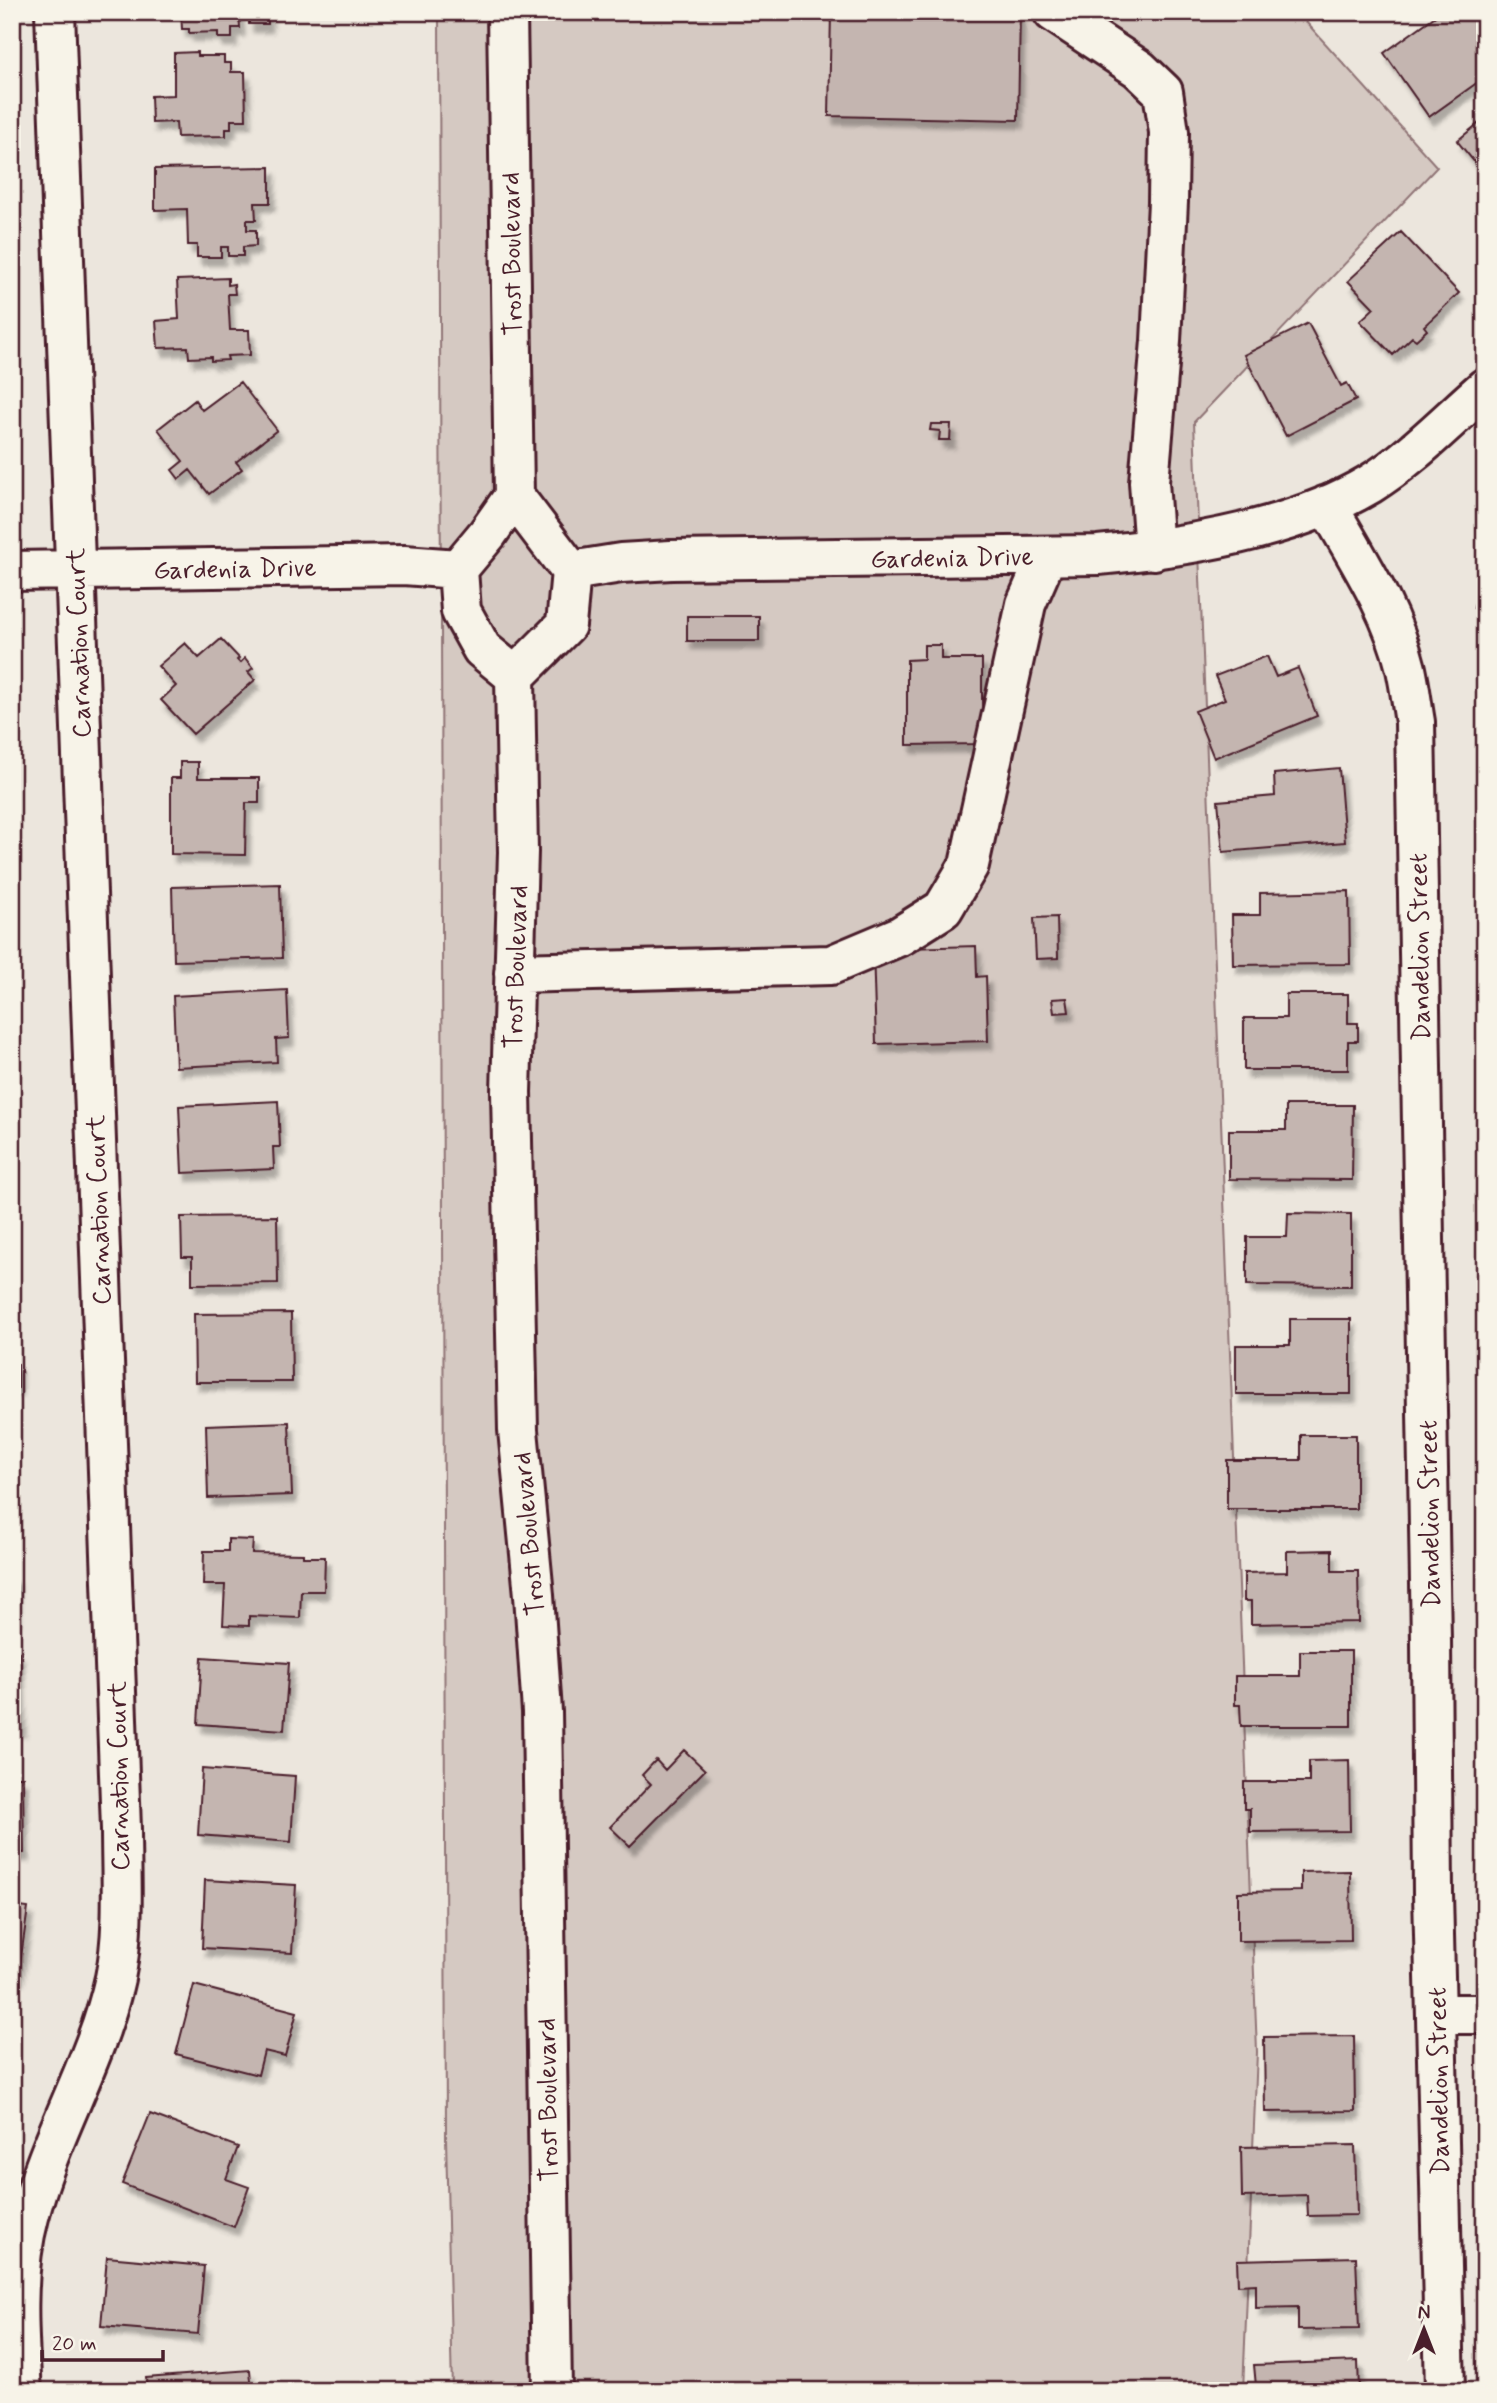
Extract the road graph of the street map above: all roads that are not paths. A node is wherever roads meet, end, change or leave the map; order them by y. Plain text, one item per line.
1 (55, 12) edge
2 (507, 12) edge
3 (1053, 12) edge
4 (1485, 388) edge
5 (514, 496) junction
6 (1327, 505) junction
7 (1154, 550) junction
8 (1047, 556) junction
9 (458, 569) junction
10 (75, 570) junction
11 (12, 571) edge
12 (571, 571) junction
13 (515, 676) junction
14 (514, 973) junction
15 (1437, 2014) junction
16 (1485, 2014) edge
17 (22, 2391) edge
18 (552, 2391) edge
19 (1445, 2391) edge

1 - 10 street, Carnation Court
2 - 5 street, Trost Boulevard
3 - 7 street
4 - 6 street, Gardenia Drive
5 - 9 street
5 - 12 street
6 - 7 street, Gardenia Drive
6 - 15 street, Dandelion Street
7 - 8 street, Gardenia Drive
8 - 12 street, Gardenia Drive
8 - 14 street
9 - 10 street, Gardenia Drive
9 - 13 street
10 - 11 street, Gardenia Drive
10 - 17 street, Carnation Court
12 - 13 street
13 - 14 street, Trost Boulevard
14 - 18 street, Trost Boulevard
15 - 16 street
15 - 19 street, Dandelion Street

